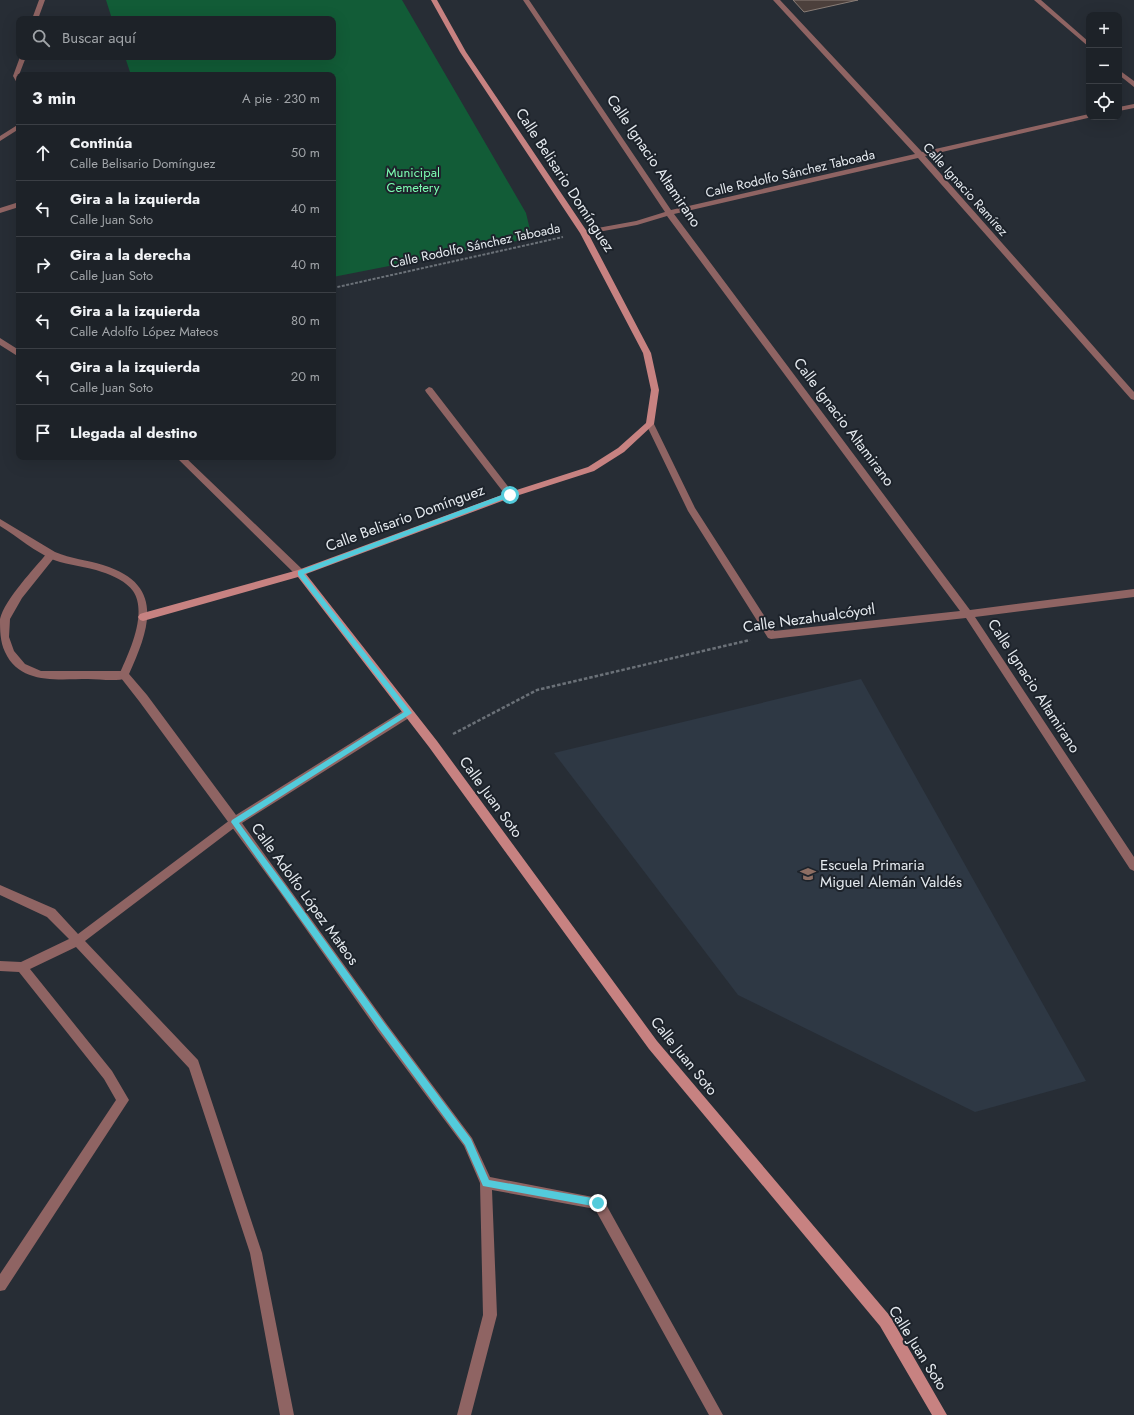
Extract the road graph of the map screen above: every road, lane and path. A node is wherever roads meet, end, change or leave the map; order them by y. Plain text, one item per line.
1 (42, 0) edge
2 (434, 0) edge
3 (526, 0) edge
4 (776, 0) edge
5 (1037, 0) edge
6 (37, 16) edge
7 (1086, 42) edge
8 (22, 60) edge
9 (17, 72) edge
10 (1122, 75) edge
11 (1134, 85) edge
12 (1134, 106) edge
13 (1122, 108) edge
14 (1086, 117) edge
15 (16, 128) edge
16 (0, 139) edge
17 (920, 155) junction
18 (16, 205) edge
19 (0, 211) edge
20 (669, 213) junction
21 (584, 233) junction
22 (336, 287) edge
23 (0, 341) edge
24 (16, 352) edge
25 (429, 390) dead end
26 (1134, 397) edge
27 (650, 424) junction
28 (183, 460) edge
29 (510, 495) junction
30 (0, 522) edge
31 (51, 555) junction
32 (300, 573) junction
33 (1134, 593) edge
34 (968, 614) junction
35 (143, 617) junction
36 (771, 635) junction
37 (2, 648) edge
38 (124, 675) junction
39 (408, 713) junction
40 (433, 744) junction
41 (234, 822) junction
42 (1134, 866) edge
43 (0, 890) edge
44 (77, 941) junction
45 (0, 966) edge
46 (22, 967) junction
47 (486, 1183) junction
48 (0, 1285) edge
49 (287, 1415) edge
50 (464, 1415) edge
51 (716, 1415) edge
52 (940, 1415) edge

1 - 6 street
2 - 21 street, Calle Belisario Domínguez
3 - 20 street, Calle Ignacio Altamirano
4 - 17 street, Calle Ignacio Ramírez
5 - 7 street
8 - 9 street
10 - 11 street
12 - 13 street
14 - 17 street, Calle Rodolfo Sánchez Taboada
15 - 16 street
17 - 20 street, Calle Rodolfo Sánchez Taboada
17 - 26 street, Calle Ignacio Ramírez
18 - 19 street
20 - 21 street, Calle Rodolfo Sánchez Taboada
20 - 34 street, Calle Ignacio Altamirano
21 - 22 path, Calle Rodolfo Sánchez Taboada
21 - 27 street, Calle Belisario Domínguez
23 - 24 street
25 - 29 street
27 - 29 street, Calle Belisario Domínguez
27 - 36 street
28 - 32 street
29 - 32 street, Calle Belisario Domínguez
30 - 31 street
31 - 35 street
31 - 37 street
32 - 35 street, Calle Belisario Domínguez
32 - 39 street, Calle Juan Soto
33 - 34 street, Calle Nezahualcóyotl
34 - 36 street, Calle Nezahualcóyotl
34 - 42 street, Calle Ignacio Altamirano
35 - 38 street
36 - 40 path, Calle Nezahualcóyotl
37 - 38 street
38 - 41 street, Calle Adolfo López Mateos
39 - 40 street, Calle Juan Soto
39 - 41 street
40 - 52 street, Calle Juan Soto
41 - 44 street
41 - 47 street, Calle Adolfo López Mateos
43 - 44 street
44 - 46 street
44 - 49 street
45 - 46 street
46 - 48 street
47 - 50 street, Calle Adolfo López Mateos
47 - 51 street

